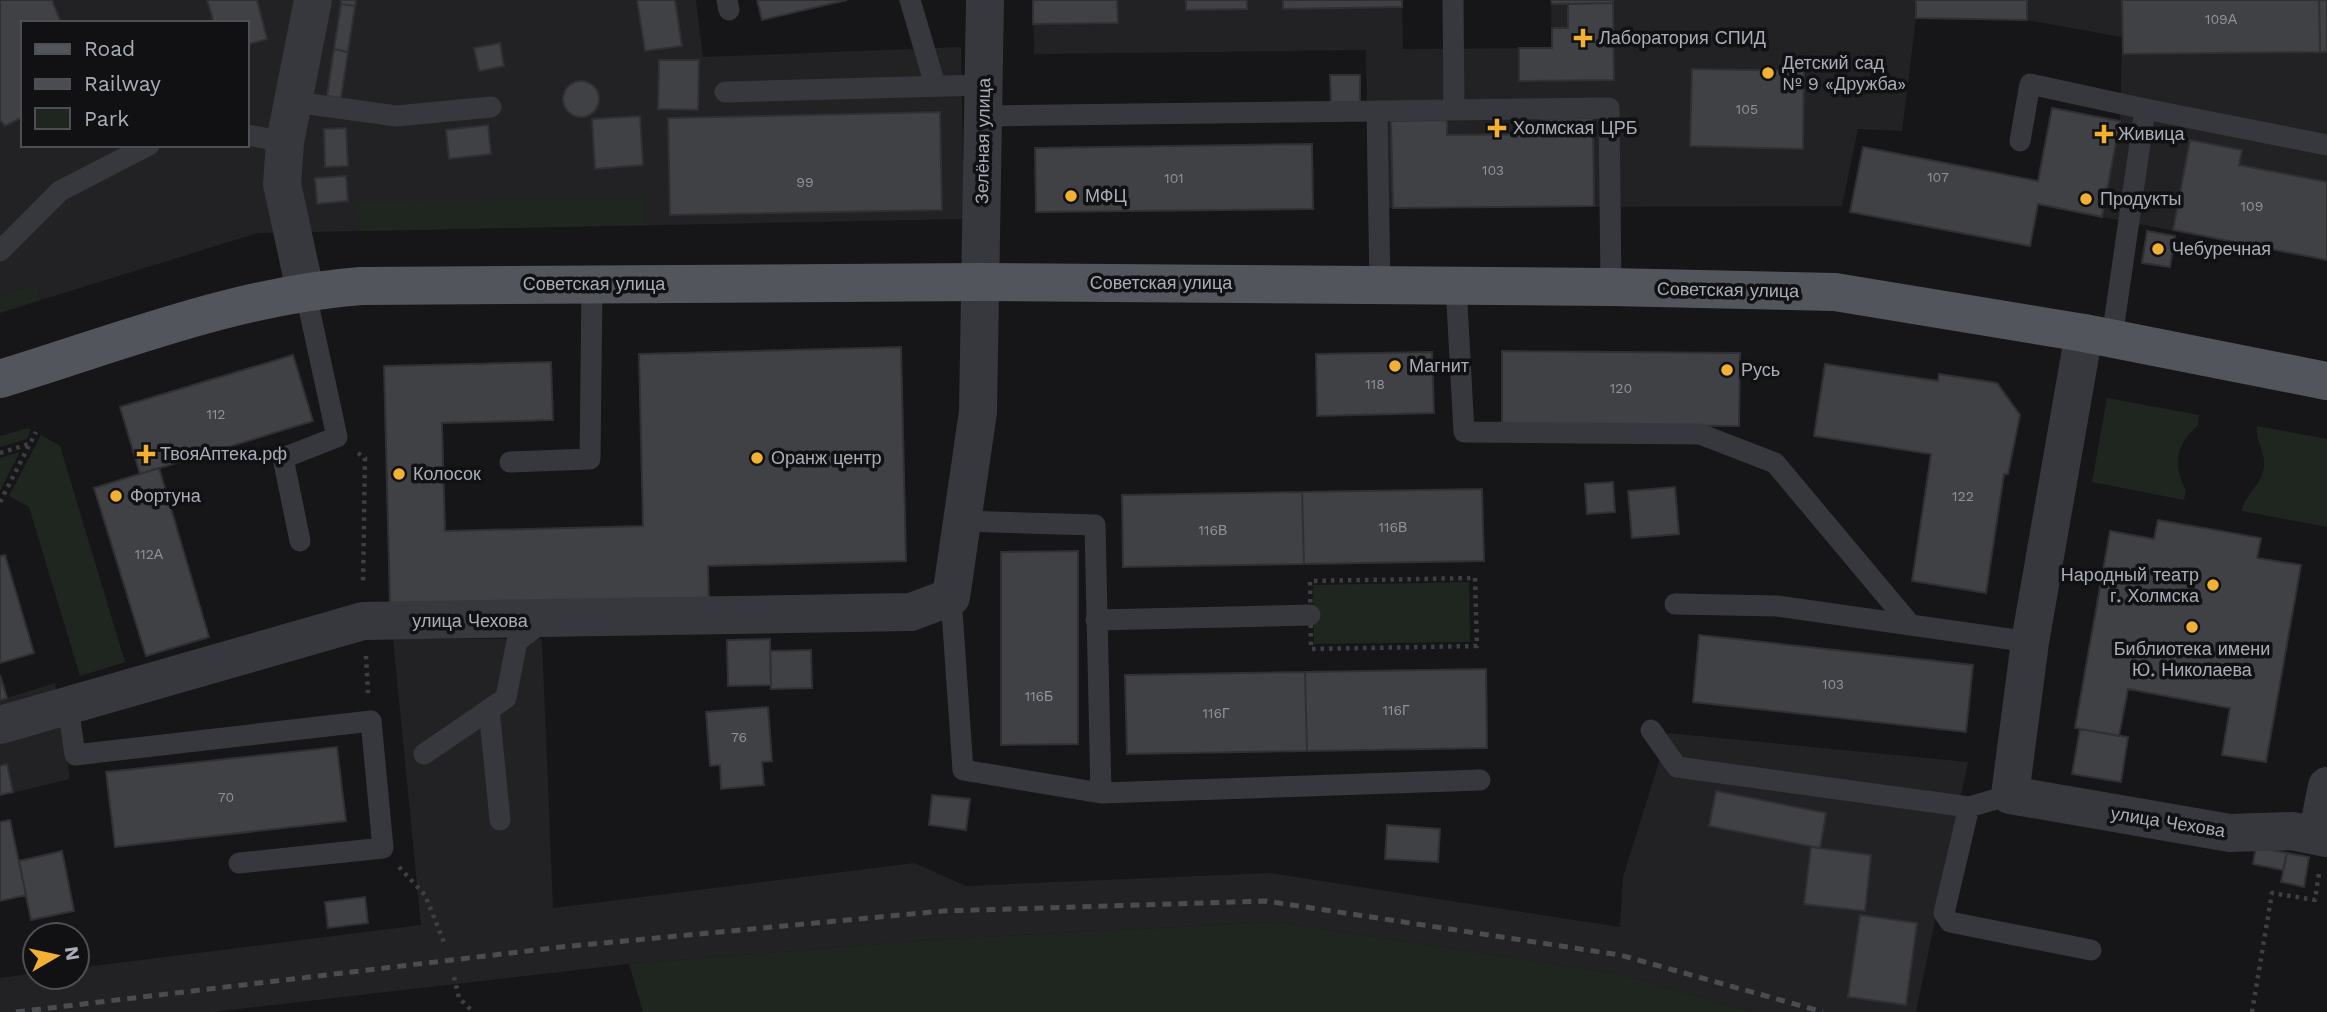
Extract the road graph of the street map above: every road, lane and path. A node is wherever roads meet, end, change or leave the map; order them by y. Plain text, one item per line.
1 (313, 0) edge
2 (910, 0) edge
3 (985, 0) edge
4 (1453, 0) edge
5 (935, 85) junction
6 (725, 92) dead end
7 (983, 100) junction
8 (295, 102) junction
9 (491, 107) dead end
10 (2145, 109) junction
11 (1454, 110) junction
12 (1377, 111) junction
13 (248, 135) edge
14 (2020, 141) dead end
15 (285, 142) junction
16 (2327, 145) edge
17 (145, 147) edge
18 (0, 251) edge
19 (982, 282) junction
20 (593, 284) junction
21 (1380, 285) junction
22 (1456, 285) junction
23 (1611, 287) junction
24 (305, 290) junction
25 (2098, 336) junction
26 (0, 379) edge
27 (2327, 381) edge
28 (36, 432) dead end
29 (337, 437) junction
30 (31, 443) junction
31 (0, 453) edge
32 (510, 462) dead end
33 (0, 502) edge
34 (960, 521) junction
35 (300, 541) dead end
36 (951, 597) junction
37 (1675, 604) dead end
38 (1310, 615) junction
39 (546, 620) junction
40 (1096, 620) junction
41 (363, 621) junction
42 (1909, 623) junction
43 (2030, 642) junction
44 (68, 706) junction
45 (489, 709) junction
46 (371, 721) junction
47 (0, 725) edge
48 (1651, 730) dead end
49 (424, 754) dead end
50 (1480, 780) dead end
51 (2327, 786) edge
52 (1101, 793) junction
53 (2010, 795) junction
54 (1969, 807) junction
55 (500, 820) dead end
56 (2322, 837) edge
57 (383, 848) junction
58 (239, 863) dead end
59 (2318, 882) dead end
60 (445, 945) dead end
61 (2091, 950) dead end
62 (454, 977) dead end
63 (473, 1012) edge
64 (2252, 1012) edge

1 - 8 street
2 - 5 lane
3 - 7 street, Зелёная улица
4 - 11 lane
5 - 6 lane
5 - 7 lane
7 - 12 lane
7 - 19 street, Зелёная улица
8 - 9 lane
8 - 15 street
10 - 14 lane
10 - 16 lane
10 - 25 lane
11 - 12 lane
11 - 23 lane
12 - 21 lane
13 - 15 lane
15 - 24 street
17 - 18 lane
19 - 20 main road, Советская улица
19 - 21 main road, Советская улица
19 - 34 street, Зелёная улица
20 - 24 main road, Советская улица
20 - 32 lane
21 - 22 main road, Советская улица
22 - 23 main road, Советская улица
22 - 42 lane
23 - 25 main road, Советская улица
24 - 26 main road, Советская улица
24 - 29 lane
25 - 27 main road, Советская улица
25 - 43 street
28 - 30 path
29 - 35 lane
29 - 41 path
30 - 31 path
30 - 33 path
34 - 36 street, Зелёная улица
34 - 40 lane
36 - 39 street, улица Чехова
36 - 52 lane
37 - 42 lane
38 - 38 path
38 - 40 lane
39 - 41 street, улица Чехова
39 - 45 lane
40 - 52 lane
41 - 44 street, улица Чехова
41 - 46 path
42 - 43 lane
43 - 53 street
44 - 46 lane
44 - 47 street, улица Чехова
45 - 49 lane
45 - 55 lane
46 - 57 lane
48 - 54 lane
50 - 52 lane
51 - 56 street
53 - 54 lane
53 - 56 street, улица Чехова
54 - 61 lane
57 - 58 lane
57 - 60 path
59 - 64 path
62 - 63 path

